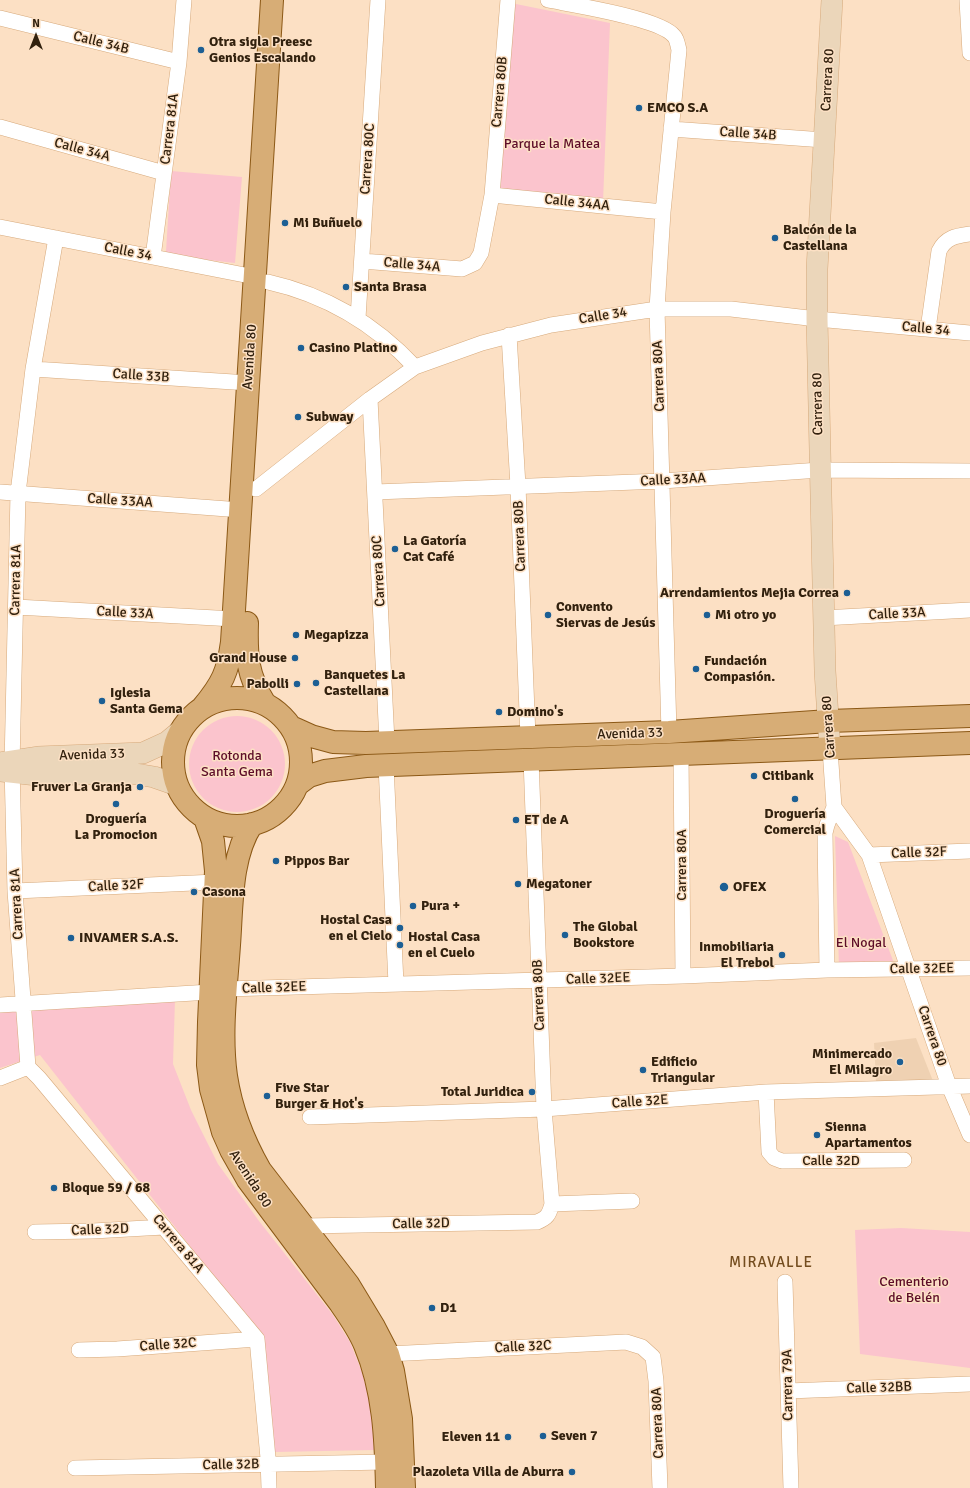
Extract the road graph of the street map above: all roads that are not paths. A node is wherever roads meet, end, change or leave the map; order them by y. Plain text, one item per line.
1 (184, 0) edge
2 (272, 0) edge
3 (287, 0) edge
4 (378, 0) edge
5 (508, 0) edge
6 (548, 0) edge
7 (832, 0) edge
8 (967, 0) edge
9 (615, 6) edge
10 (0, 18) edge
11 (970, 53) edge
12 (179, 62) junction
13 (0, 127) edge
14 (671, 129) junction
15 (824, 140) junction
16 (164, 173) junction
17 (492, 195) junction
18 (663, 212) junction
19 (0, 227) edge
20 (970, 234) edge
21 (56, 238) junction
22 (153, 257) junction
23 (362, 261) junction
24 (462, 269) joint
25 (262, 279) junction
26 (657, 308) junction
27 (358, 318) junction
28 (817, 319) junction
29 (928, 329) junction
30 (970, 333) edge
31 (509, 335) junction
32 (415, 366) junction
33 (33, 369) junction
34 (249, 383) junction
35 (370, 399) junction
36 (820, 470) junction
37 (970, 471) edge
38 (662, 481) junction
39 (518, 486) junction
40 (256, 489) junction
41 (0, 492) edge
42 (375, 492) junction
43 (18, 493) junction
44 (241, 510) junction
45 (16, 607) junction
46 (970, 610) edge
47 (823, 618) junction
48 (234, 619) junction
49 (265, 704) junction
50 (203, 706) junction
51 (970, 716) edge
52 (829, 721) junction
53 (291, 727) junction
54 (179, 732) junction
55 (669, 732) junction
56 (528, 737) junction
57 (387, 742) junction
58 (970, 743) edge
59 (830, 749) junction
60 (681, 754) junction
61 (531, 759) junction
62 (386, 765) junction
63 (6, 767) edge
64 (176, 784) junction
65 (297, 785) junction
66 (834, 807) junction
67 (205, 818) junction
68 (252, 824) junction
69 (970, 851) edge
70 (869, 855) junction
71 (216, 882) junction
72 (15, 891) junction
73 (970, 968) edge
74 (827, 970) junction
75 (909, 970) junction
76 (683, 976) junction
77 (538, 980) junction
78 (396, 984) junction
79 (218, 990) junction
80 (23, 1004) junction
81 (0, 1005) edge
82 (28, 1067) junction
83 (0, 1078) edge
84 (949, 1086) junction
85 (970, 1086) edge
86 (766, 1092) junction
87 (544, 1109) junction
88 (310, 1117) dead end
89 (970, 1135) edge
90 (904, 1160) dead end
91 (632, 1201) dead end
92 (552, 1204) junction
93 (304, 1226) junction
94 (164, 1227) junction
95 (35, 1232) dead end
96 (785, 1282) dead end
97 (257, 1339) junction
98 (79, 1350) dead end
99 (388, 1354) junction
100 (653, 1357) joint
101 (970, 1384) edge
102 (788, 1391) junction
103 (386, 1462) junction
104 (269, 1464) junction
105 (76, 1468) dead end
106 (269, 1488) edge
107 (387, 1488) edge
108 (404, 1488) edge
109 (660, 1488) edge
110 (791, 1488) edge

1 - 12 street, Carrera 81A
2 - 25 main road, Avenida 80
3 - 25 main road, Avenida 80
4 - 23 street, Carrera 80C
5 - 17 street, Carrera 80B
6 - 9 street
7 - 15 street, Carrera 80
8 - 11 street
9 - 14 street, Carrera 80A
10 - 12 street, Calle 34B
12 - 16 street, Carrera 81A
13 - 16 street, Calle 34A
14 - 15 street, Calle 34B
14 - 18 street, Carrera 80A
15 - 28 street, Carrera 80
16 - 22 street, Carrera 81A
17 - 18 street, Calle 34AA
17 - 24 street, Carrera 80B
18 - 26 street, Carrera 80A
19 - 21 street, Calle 34
20 - 29 street
21 - 22 street, Calle 34
21 - 33 street, Carrera 81A
22 - 25 street, Calle 34
23 - 24 street, Calle 34A
23 - 27 street, Carrera 80C
25 - 27 street, Calle 34
25 - 34 main road, Avenida 80
25 - 40 main road, Avenida 80
26 - 28 street, Calle 34
26 - 31 street, Calle 34
26 - 38 street, Carrera 80A
27 - 32 street, Calle 34
28 - 29 street, Calle 34
28 - 36 street, Carrera 80
29 - 30 street, Calle 34
31 - 32 street, Calle 34
31 - 39 street, Carrera 80B
32 - 35 street
33 - 34 street, Calle 33B
33 - 43 street, Carrera 81A
34 - 44 main road, Avenida 80
35 - 40 street
35 - 42 street, Carrera 80C
36 - 37 street, Calle 33AA
36 - 38 street, Calle 33AA
36 - 47 street, Carrera 80
38 - 39 street, Calle 33AA
38 - 55 street, Carrera 80A
39 - 42 street, Calle 33AA
39 - 56 street, Carrera 80B
40 - 49 main road, Avenida 80
41 - 43 street, Calle 33AA
42 - 57 street, Carrera 80C
43 - 44 street, Calle 33AA
43 - 45 street, Carrera 81A
44 - 48 main road, Avenida 80
45 - 48 street, Calle 33A
45 - 63 street, Carrera 81A
46 - 47 street, Calle 33A
47 - 52 street, Carrera 80
48 - 50 main road, Avenida 80
49 - 50 main road
49 - 53 main road
50 - 54 main road
51 - 52 main road, Avenida 33
52 - 55 main road, Avenida 33
52 - 59 street, Carrera 80
53 - 57 main road, Avenida 33
53 - 65 main road
54 - 63 street, Avenida 33
54 - 64 main road
55 - 56 main road, Avenida 33
56 - 57 main road, Avenida 33
58 - 59 main road, Avenida 33
59 - 60 main road, Avenida 33
59 - 66 street, Carrera 80
60 - 61 main road, Avenida 33
60 - 76 street, Carrera 80A
61 - 62 main road, Avenida 33
61 - 77 street, Carrera 80B
62 - 65 main road, Avenida 33
62 - 78 street
63 - 64 street, Avenida 33
63 - 72 street, Carrera 81A
64 - 67 main road
65 - 68 main road
66 - 70 street, Carrera 80
66 - 74 street, Carrera 80
67 - 68 main road
67 - 71 main road, Avenida 80
68 - 79 main road, Avenida 80
69 - 70 street, Calle 32F
70 - 75 street, Carrera 80
71 - 72 street, Calle 32F
71 - 79 main road, Avenida 80
72 - 80 street, Carrera 81A
73 - 75 street, Calle 32EE
74 - 75 street, Calle 32EE
74 - 76 street, Calle 32EE
75 - 84 street, Carrera 80
76 - 77 street, Calle 32EE
77 - 78 street, Calle 32EE
77 - 87 street, Carrera 80B
78 - 79 street, Calle 32EE
79 - 80 street, Calle 32EE
79 - 93 main road, Avenida 80
79 - 103 main road, Avenida 80
80 - 81 street, Calle 32EE
80 - 82 street, Carrera 81A
82 - 83 street
82 - 94 street, Carrera 81A
84 - 85 street, Calle 32E
84 - 86 street, Calle 32E
84 - 89 street, Carrera 80
86 - 87 street, Calle 32E
86 - 90 street, Calle 32D
87 - 88 street, Calle 32E
87 - 92 street, Carrera 80B
91 - 92 street
92 - 93 street, Calle 32D
93 - 99 main road, Avenida 80
94 - 95 street, Calle 32D
94 - 97 street, Carrera 81A
96 - 102 street, Carrera 79A
97 - 98 street, Calle 32C
97 - 104 street
99 - 100 street, Calle 32C
99 - 108 main road, Avenida 80
100 - 109 street, Carrera 80A
101 - 102 street, Calle 32BB
102 - 110 street, Carrera 79A
103 - 104 street, Calle 32B
103 - 107 main road, Avenida 80
104 - 105 street, Calle 32B
104 - 106 street

